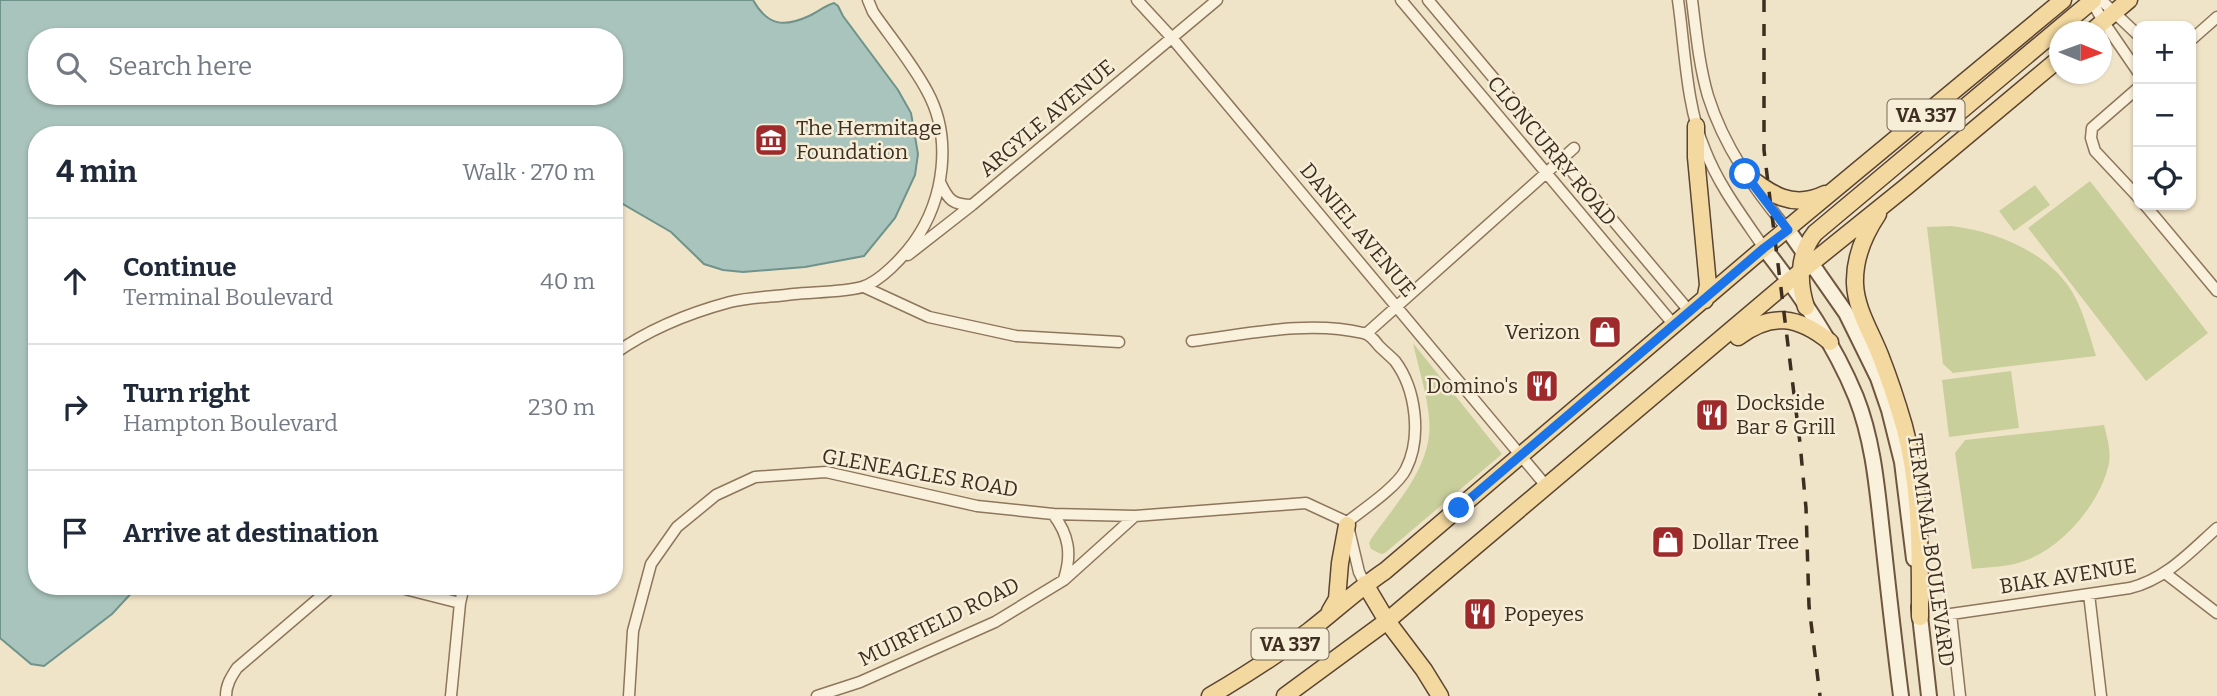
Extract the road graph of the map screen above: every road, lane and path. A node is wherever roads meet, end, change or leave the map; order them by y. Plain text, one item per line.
1 (868, 0) edge
2 (1136, 0) edge
3 (1217, 0) edge
4 (1401, 0) edge
5 (1428, 0) edge
6 (1678, 0) edge
7 (1692, 0) edge
8 (2063, 0) edge
9 (2094, 0) edge
10 (2129, 0) edge
11 (2217, 17) edge
12 (2103, 21) edge
13 (2104, 21) edge
14 (2112, 26) edge
15 (2133, 34) edge
16 (2112, 35) edge
17 (2196, 36) edge
18 (1172, 38) junction
19 (2133, 65) edge
20 (2049, 67) edge
21 (2133, 92) edge
22 (1696, 126) junction
23 (1574, 148) dead end
24 (1561, 158) junction
25 (1545, 172) junction
26 (1745, 174) junction
27 (940, 182) junction
28 (1839, 187) junction
29 (2133, 192) edge
30 (1884, 204) junction
31 (972, 205) junction
32 (2149, 210) edge
33 (1788, 230) junction
34 (1764, 248) junction
35 (899, 262) junction
36 (1801, 268) junction
37 (864, 287) junction
38 (2217, 291) edge
39 (1705, 300) junction
40 (1396, 305) junction
41 (1806, 307) joint
42 (1690, 312) junction
43 (1674, 325) junction
44 (1367, 333) junction
45 (1192, 341) dead end
46 (1119, 342) dead end
47 (1830, 342) junction
48 (623, 348) edge
49 (1602, 439) junction
50 (1521, 456) junction
51 (1547, 486) junction
52 (1053, 514) junction
53 (1135, 516) junction
54 (1347, 524) junction
55 (2217, 528) edge
56 (2165, 573) junction
57 (1064, 580) junction
58 (1365, 584) junction
59 (2089, 594) junction
60 (322, 595) edge
61 (428, 595) edge
62 (462, 595) edge
63 (460, 603) junction
64 (2217, 613) edge
65 (1327, 616) junction
66 (1920, 617) junction
67 (1387, 621) junction
68 (226, 696) edge
69 (451, 696) edge
70 (629, 696) edge
71 (817, 696) edge
72 (1210, 696) edge
73 (1285, 696) edge
74 (1440, 696) edge
75 (1901, 696) edge
76 (1929, 696) edge
77 (1960, 696) edge
78 (2101, 696) edge

1 - 27 street
2 - 18 street, DANIEL AVENUE
3 - 18 street, ARGYLE AVENUE
4 - 25 street, CLONCURRY ROAD
5 - 24 street, CLONCURRY ROAD
6 - 22 street, TERMINAL BOULEVARD
7 - 26 street, TERMINAL BOULEVARD
8 - 28 main road, VA 337
9 - 12 street
9 - 36 main road
10 - 13 main road
11 - 17 street
14 - 15 street
16 - 19 street
18 - 31 street, ARGYLE AVENUE
18 - 40 street, DANIEL AVENUE
20 - 30 main road, VA 337
21 - 29 street
22 - 34 street, TERMINAL BOULEVARD
22 - 39 main road
23 - 24 street
24 - 25 street
24 - 42 street, CLONCURRY ROAD
25 - 40 street
25 - 43 street, CLONCURRY ROAD
26 - 28 main road
26 - 33 street, TERMINAL BOULEVARD
27 - 31 street
27 - 35 street
28 - 33 main road, VA 337
30 - 36 main road, VA 337
30 - 66 main road
31 - 35 street, ARGYLE AVENUE
32 - 38 street
33 - 34 main road, VA 337
33 - 36 main road, TERMINAL BOULEVARD
34 - 36 main road, TERMINAL BOULEVARD
34 - 39 main road, VA 337
35 - 37 street, ARGYLE AVENUE
36 - 41 main road
36 - 49 main road, VA 337
36 - 66 main road, TERMINAL BOULEVARD
37 - 46 street
37 - 48 street
39 - 42 main road, VA 337
40 - 44 street
40 - 50 street, DANIEL AVENUE
41 - 47 main road
42 - 43 main road, VA 337
43 - 50 main road, VA 337
44 - 45 street
44 - 54 street
47 - 49 main road
47 - 75 main road
49 - 51 main road, VA 337
50 - 51 street, DANIEL AVENUE
50 - 58 main road, VA 337
51 - 67 main road, VA 337
52 - 53 street, GLENEAGLES ROAD
52 - 57 street
52 - 70 street, GLENEAGLES ROAD
53 - 54 street, GLENEAGLES ROAD
53 - 57 street, MUIRFIELD ROAD
54 - 58 street
54 - 65 main road
55 - 56 street
56 - 59 street, BIAK AVENUE
56 - 64 street, BIAK AVENUE
57 - 71 street, MUIRFIELD ROAD
58 - 65 main road, VA 337
58 - 67 main road
59 - 77 street, BIAK AVENUE
59 - 78 street
60 - 68 street
61 - 63 street
62 - 63 street
63 - 69 street
65 - 72 main road, VA 337
66 - 76 main road, TERMINAL BOULEVARD
67 - 73 main road, VA 337
67 - 74 main road

